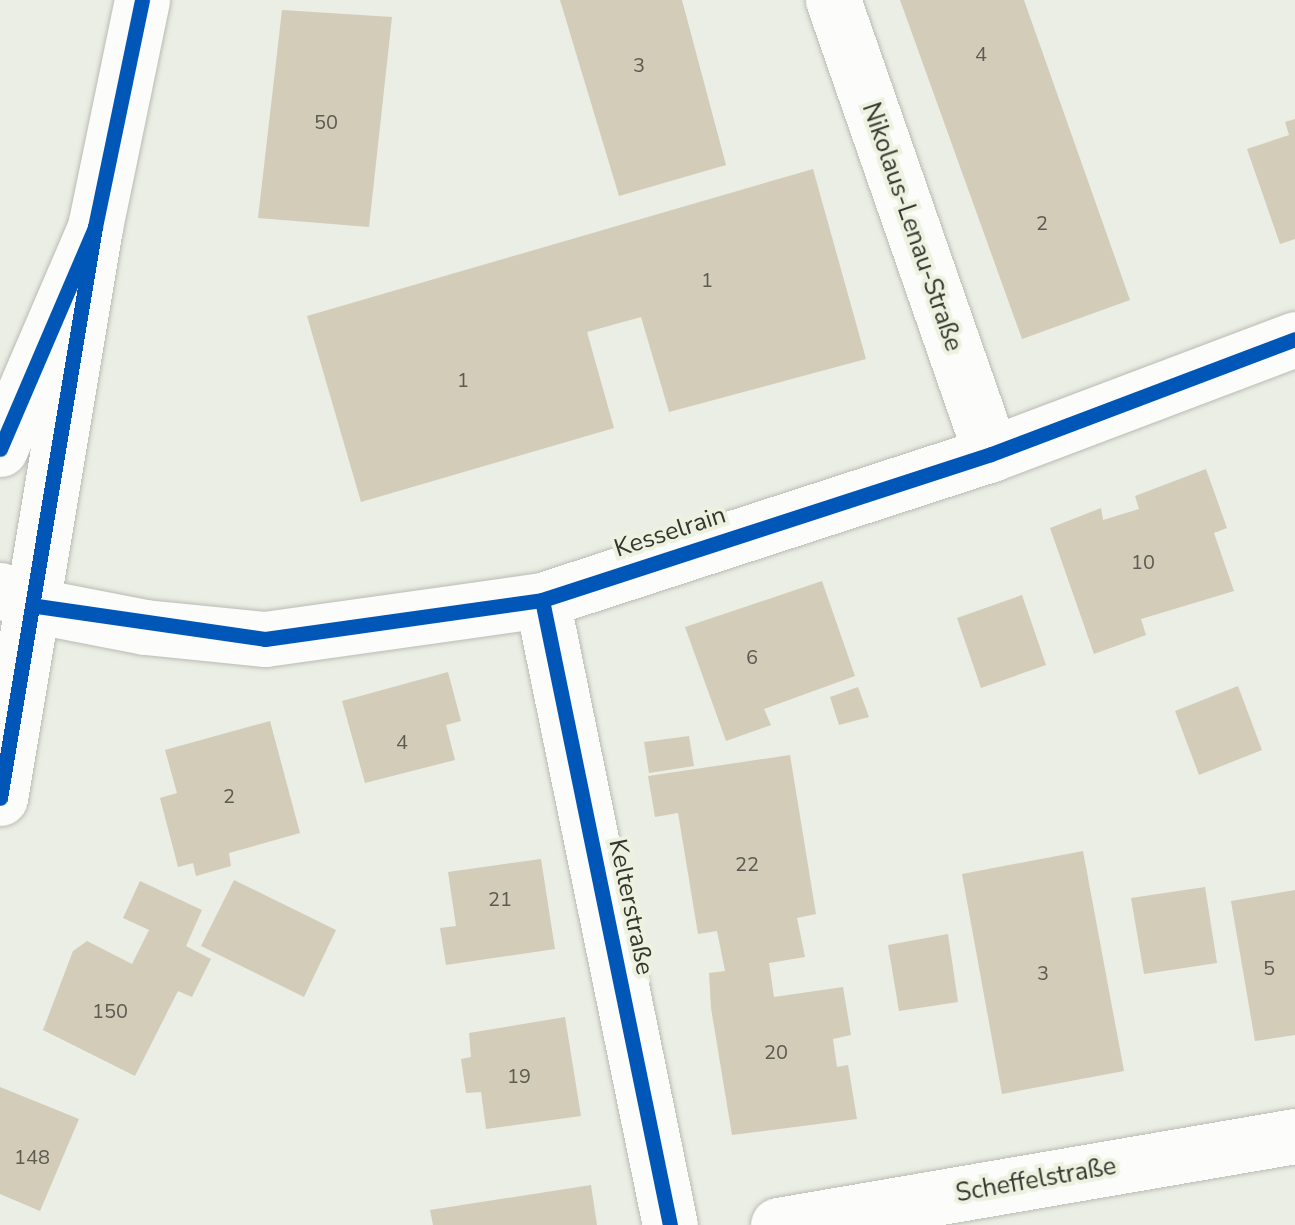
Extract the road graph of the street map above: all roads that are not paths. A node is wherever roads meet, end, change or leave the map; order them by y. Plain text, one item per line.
1 (142, 0) edge
2 (833, 0) edge
3 (95, 226) junction
4 (1295, 338) edge
5 (0, 449) edge
6 (991, 454) junction
7 (18, 598) edge
8 (542, 600) junction
9 (0, 798) edge
10 (1295, 1136) edge
11 (670, 1225) edge
12 (778, 1225) edge

1 - 3 street
2 - 6 street, Nikolaus-Lenau-Straße
3 - 5 street
3 - 7 street
4 - 6 street, Kesselrain
6 - 8 street, Kesselrain
7 - 8 street, Kesselrain
7 - 9 street
8 - 11 street, Kelterstraße
10 - 12 street, Scheffelstraße

